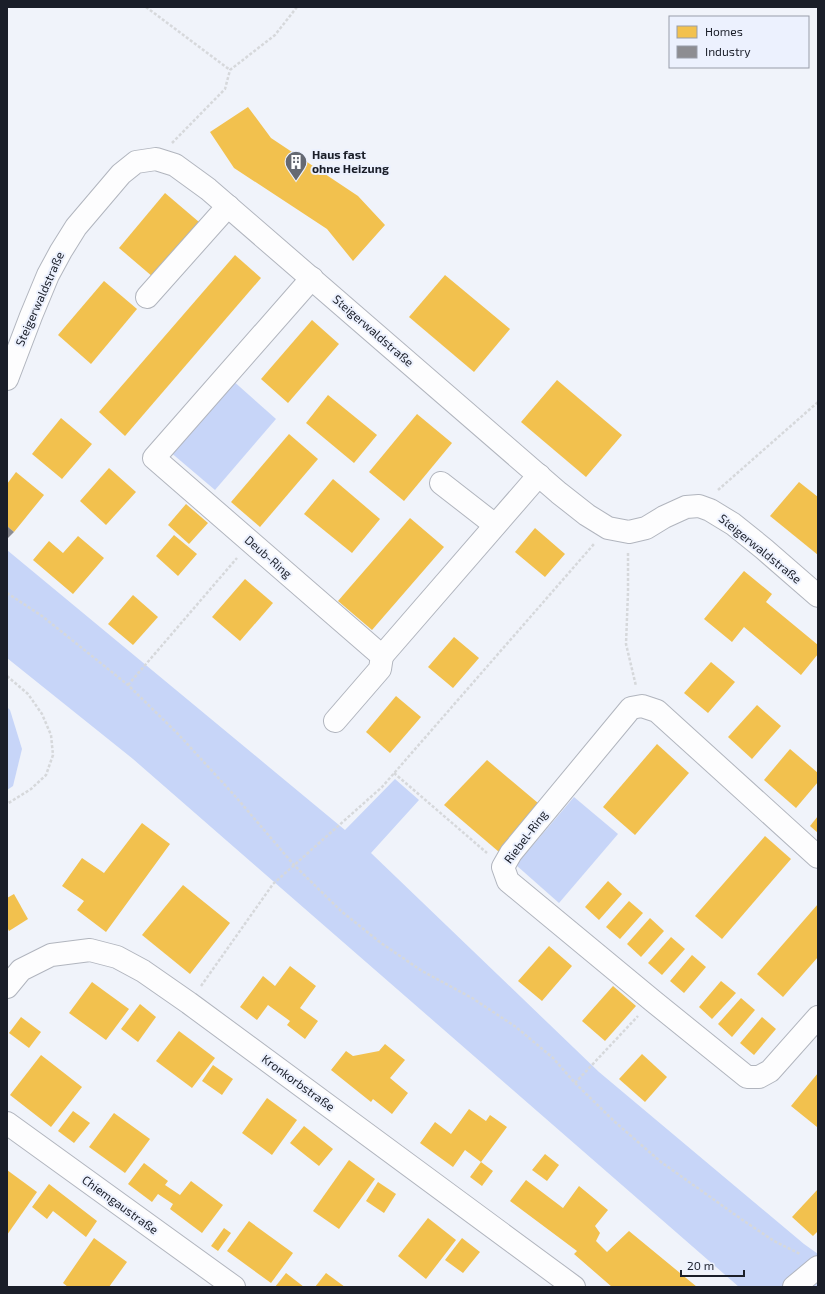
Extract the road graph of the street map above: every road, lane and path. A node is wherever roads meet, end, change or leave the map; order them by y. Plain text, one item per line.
1 (146, 7) edge
2 (296, 7) edge
3 (230, 70) junction
4 (156, 159) junction
5 (228, 206) junction
6 (312, 278) junction
7 (146, 297) dead end
8 (7, 379) edge
9 (818, 402) edge
10 (539, 475) junction
11 (441, 483) dead end
12 (699, 506) junction
13 (495, 525) junction
14 (608, 528) junction
15 (629, 532) junction
16 (251, 542) junction
17 (7, 593) edge
18 (818, 596) edge
19 (382, 656) junction
20 (7, 676) edge
21 (128, 685) junction
22 (642, 706) junction
23 (334, 721) dead end
24 (394, 773) junction
25 (7, 804) edge
26 (818, 856) edge
27 (294, 865) junction
28 (503, 867) junction
29 (7, 987) edge
30 (653, 1001) junction
31 (189, 1003) junction
32 (818, 1017) edge
33 (576, 1083) junction
34 (7, 1123) edge
35 (812, 1262) edge
36 (234, 1287) edge
37 (574, 1287) edge
38 (794, 1287) edge

1 - 3 path
2 - 3 path
3 - 4 path
4 - 5 street, Steigerwaldstraße
4 - 8 street, Steigerwaldstraße
5 - 6 street, Steigerwaldstraße
5 - 7 street
6 - 10 street, Steigerwaldstraße
6 - 16 street, Deub-Ring
9 - 12 path
10 - 13 street
10 - 14 street, Steigerwaldstraße
11 - 13 street
12 - 15 street, Steigerwaldstraße
12 - 18 street, Steigerwaldstraße
13 - 19 street
14 - 15 street, Steigerwaldstraße
14 - 24 path
15 - 22 path
16 - 19 street, Deub-Ring
16 - 21 path
17 - 21 path
19 - 23 street
20 - 25 path
21 - 27 path
22 - 26 street
22 - 28 street, Riebel-Ring
24 - 27 path
24 - 28 path
27 - 31 path
27 - 33 path
28 - 30 street, Riebel-Ring
29 - 31 street, Kronkorbstraße
30 - 32 street, Riebel-Ring
30 - 33 path
31 - 37 street, Kronkorbstraße
33 - 35 path
34 - 36 street, Chiemgaustraße
35 - 38 street

